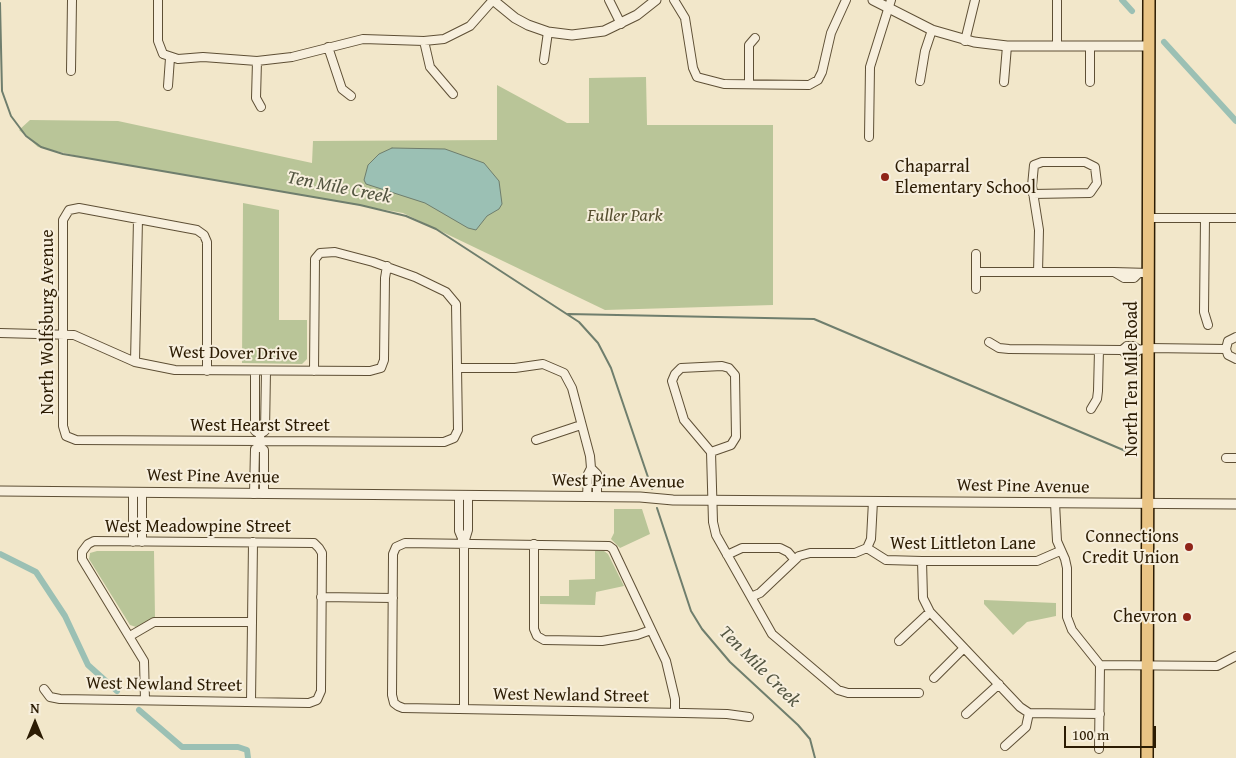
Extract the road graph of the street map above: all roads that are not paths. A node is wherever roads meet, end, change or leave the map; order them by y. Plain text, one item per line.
1 (72, 0) edge
2 (158, 0) edge
3 (493, 0) edge
4 (609, 0) edge
5 (656, 0) edge
6 (674, 0) edge
7 (846, 0) edge
8 (873, 0) edge
9 (975, 0) edge
10 (1149, 0) edge
11 (1057, 1) edge
12 (890, 4) edge
13 (621, 24) junction
14 (932, 30) junction
15 (548, 32) junction
16 (756, 38) dead end
17 (424, 41) junction
18 (965, 41) junction
19 (1007, 46) junction
20 (1057, 46) junction
21 (1090, 46) junction
22 (1150, 46) junction
23 (328, 47) junction
24 (170, 58) junction
25 (544, 60) dead end
26 (258, 61) junction
27 (72, 71) dead end
28 (920, 81) dead end
29 (1004, 82) dead end
30 (1090, 82) dead end
31 (749, 84) junction
32 (168, 86) dead end
33 (453, 94) dead end
34 (351, 96) dead end
35 (261, 107) dead end
36 (869, 136) dead end
37 (1033, 194) junction
38 (1150, 218) junction
39 (1205, 218) junction
40 (1236, 218) edge
41 (138, 220) junction
42 (976, 254) dead end
43 (387, 266) junction
44 (976, 272) junction
45 (1038, 272) junction
46 (1144, 273) junction
47 (976, 289) dead end
48 (1208, 325) dead end
49 (0, 333) edge
50 (63, 334) junction
51 (1236, 337) edge
52 (989, 342) dead end
53 (1144, 349) junction
54 (1226, 349) junction
55 (1099, 350) junction
56 (1236, 359) edge
57 (135, 362) junction
58 (458, 368) junction
59 (207, 371) junction
60 (255, 371) junction
61 (266, 371) junction
62 (314, 371) junction
63 (1091, 409) dead end
64 (581, 425) junction
65 (66, 436) joint
66 (536, 440) dead end
67 (260, 441) junction
68 (711, 452) junction
69 (1226, 458) dead end
70 (1236, 458) edge
71 (591, 468) junction
72 (0, 491) edge
73 (138, 493) junction
74 (254, 494) junction
75 (264, 494) junction
76 (464, 496) junction
77 (587, 497) junction
78 (597, 497) junction
79 (713, 501) junction
80 (873, 501) junction
81 (1055, 504) junction
82 (1149, 504) junction
83 (1236, 504) edge
84 (133, 542) junction
85 (142, 542) junction
86 (253, 542) junction
87 (464, 543) junction
88 (534, 544) junction
89 (867, 548) junction
90 (1060, 551) junction
91 (727, 555) junction
92 (794, 559) junction
93 (922, 561) junction
94 (321, 597) junction
95 (393, 598) junction
96 (751, 598) junction
97 (930, 612) junction
98 (252, 622) junction
99 (651, 630) junction
100 (130, 636) junction
101 (899, 641) dead end
102 (964, 648) junction
103 (1236, 656) edge
104 (1100, 665) junction
105 (1148, 666) junction
106 (934, 678) dead end
107 (999, 684) junction
108 (44, 689) dead end
109 (919, 693) dead end
110 (145, 700) junction
111 (251, 702) junction
112 (464, 710) junction
113 (675, 713) junction
114 (1028, 713) junction
115 (966, 714) dead end
116 (1100, 714) junction
117 (749, 718) dead end
118 (1005, 746) dead end
119 (1099, 749) dead end
120 (1147, 758) edge

1 - 27 street
2 - 24 street
3 - 15 street
3 - 17 street
4 - 13 street
5 - 13 street
6 - 31 street
7 - 31 street
8 - 12 street
9 - 18 street
10 - 22 main road, North Ten Mile Road
11 - 20 street
12 - 14 street
12 - 36 street
13 - 15 street
14 - 18 street
14 - 28 street
15 - 25 street
16 - 31 street
17 - 23 street
17 - 33 street
18 - 19 street
19 - 20 street
19 - 29 street
20 - 21 street
21 - 22 street
21 - 30 street
22 - 38 main road, North Ten Mile Road
23 - 26 street
23 - 34 street
24 - 26 street
24 - 32 street
26 - 35 street
37 - 37 street
37 - 45 street
38 - 39 street
38 - 46 main road, North Ten Mile Road
39 - 40 street
39 - 48 street
41 - 50 street, North Wolfsburg Avenue
41 - 57 street
41 - 59 street
42 - 44 street
43 - 58 street
43 - 62 street, West Dover Drive
43 - 62 street
44 - 45 street
44 - 47 street
45 - 46 street
46 - 53 main road, North Ten Mile Road
49 - 50 street, West Dover Drive
50 - 57 street, West Dover Drive
50 - 65 street, North Wolfsburg Avenue
51 - 54 street
52 - 55 street
53 - 54 street
53 - 55 street
53 - 82 main road, North Ten Mile Road
54 - 56 street
55 - 63 street
57 - 59 street, West Dover Drive
58 - 64 street
58 - 67 street, West Hearst Street
59 - 60 street, West Dover Drive
60 - 61 street, West Dover Drive
60 - 67 street
61 - 62 street, West Dover Drive
61 - 67 street
64 - 66 street
64 - 71 street
65 - 67 street, West Hearst Street
67 - 74 street
67 - 75 street
68 - 68 street
68 - 79 street
69 - 70 street
71 - 77 street
71 - 78 street
72 - 73 street, West Pine Avenue
73 - 74 street, West Pine Avenue
73 - 84 street
73 - 85 street
74 - 75 street, West Pine Avenue
75 - 76 street, West Pine Avenue
76 - 77 street, West Pine Avenue
76 - 87 street
77 - 78 street, West Pine Avenue
78 - 79 street, West Pine Avenue
79 - 80 street, West Pine Avenue
79 - 91 street
80 - 81 street, West Pine Avenue
80 - 89 street
81 - 82 street, West Pine Avenue
81 - 90 street
82 - 83 street, West Pine Avenue
82 - 105 main road, North Ten Mile Road
84 - 85 street, West Meadowpine Street
84 - 100 street, West Meadowpine Street
85 - 86 street, West Meadowpine Street
86 - 94 street, West Meadowpine Street
86 - 98 street
87 - 88 street
87 - 95 street
87 - 112 street
88 - 99 street
88 - 99 street
89 - 92 street
89 - 93 street, West Littleton Lane
90 - 93 street, West Littleton Lane
90 - 104 street
91 - 92 street
91 - 96 street
92 - 96 street
93 - 97 street
94 - 95 street
94 - 111 street, West Newland Street
95 - 112 street, West Newland Street
96 - 109 street
97 - 101 street
97 - 102 street
98 - 100 street
98 - 111 street
99 - 113 street
100 - 110 street
102 - 106 street
102 - 107 street
103 - 105 street
104 - 105 street
104 - 116 street
105 - 120 main road, North Ten Mile Road
107 - 114 street
107 - 115 street
108 - 110 street, West Newland Street
110 - 111 street, West Newland Street
112 - 113 street, West Newland Street
113 - 117 street, West Newland Street
114 - 116 street
114 - 118 street
116 - 119 street

